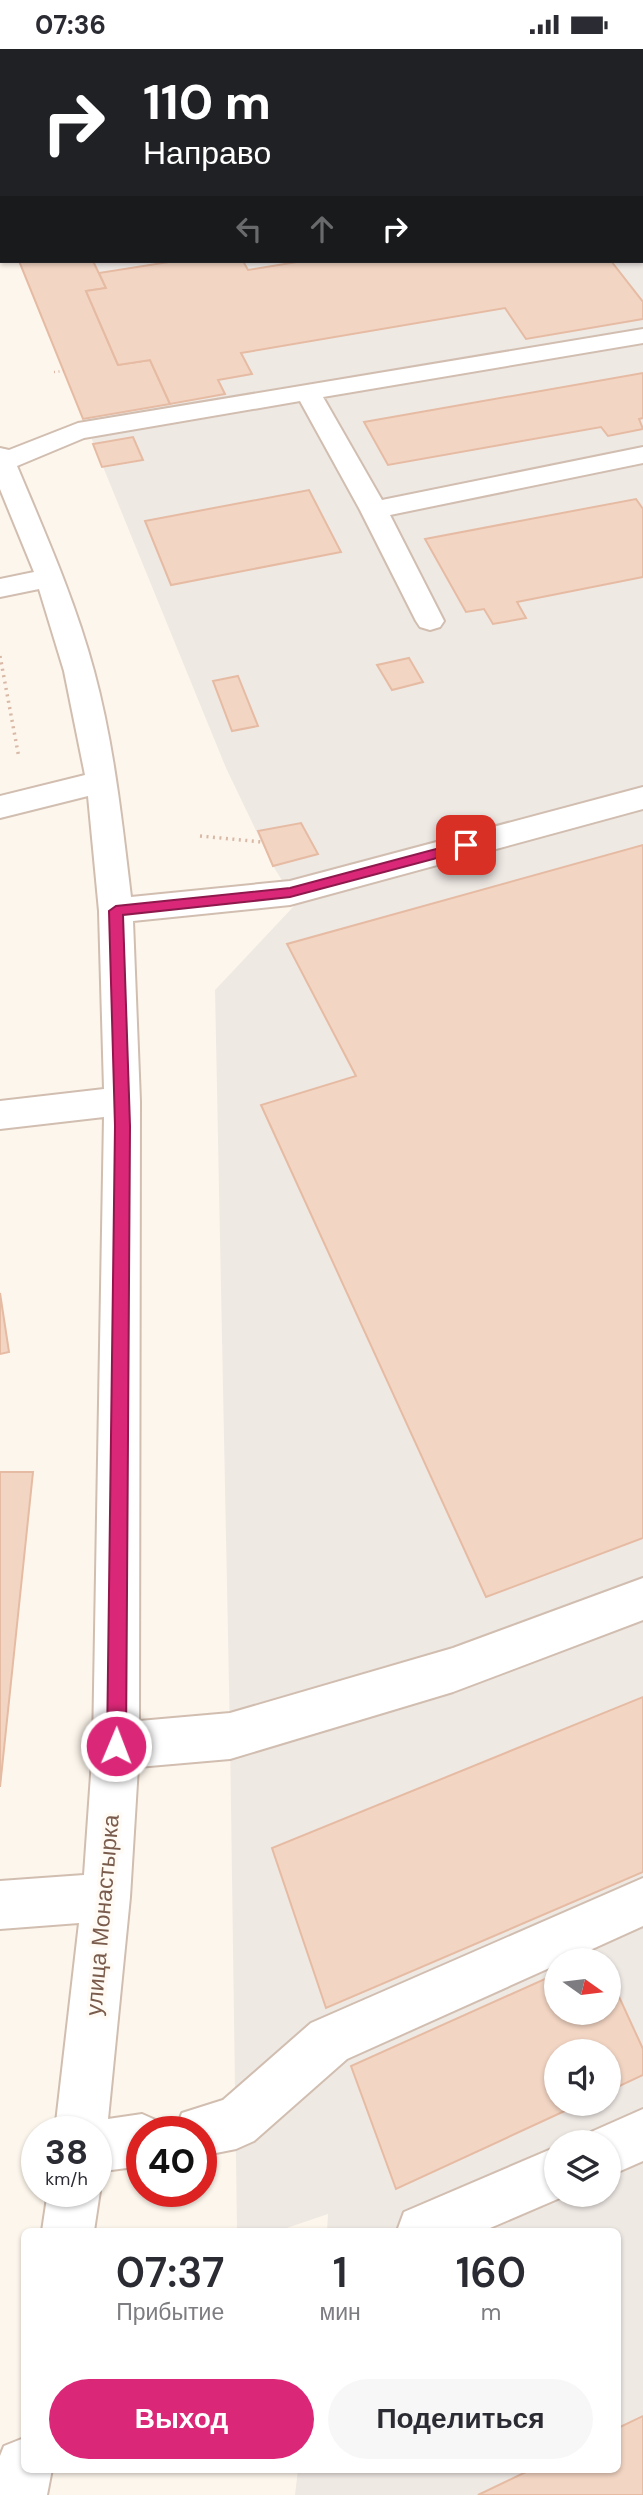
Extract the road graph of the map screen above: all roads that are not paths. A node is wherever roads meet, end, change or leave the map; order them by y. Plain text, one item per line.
1 (643, 336) edge
2 (308, 393) junction
3 (643, 455) edge
4 (1, 459) edge
5 (374, 510) junction
6 (50, 578) junction
7 (0, 588) edge
8 (430, 621) dead end
9 (103, 782) junction
10 (643, 798) edge
11 (0, 807) edge
12 (116, 911) junction
13 (122, 1101) junction
14 (0, 1115) edge
15 (643, 1599) edge
16 (116, 1746) junction
17 (106, 1897) junction
18 (643, 1902) edge
19 (0, 1905) edge
20 (83, 2116) edge
21 (217, 2127) edge
22 (643, 2135) edge
23 (621, 2145) edge
24 (544, 2178) edge
25 (72, 2207) edge
26 (68, 2228) edge
27 (430, 2228) edge
28 (23, 2473) edge
29 (19, 2495) edge

1 - 2 street
2 - 4 street
2 - 5 street
3 - 5 street
4 - 6 street, улица Монастырка
5 - 8 street
6 - 7 street
6 - 9 street, улица Монастырка
9 - 11 street
9 - 12 street, улица Монастырка
10 - 12 street
12 - 13 street, улица Монастырка
13 - 14 street
13 - 16 street, улица Монастырка
15 - 16 street
16 - 17 street, улица Монастырка
17 - 19 street
17 - 20 street, улица Монастырка
18 - 21 street
22 - 23 street
24 - 27 street
25 - 26 street
28 - 29 street

